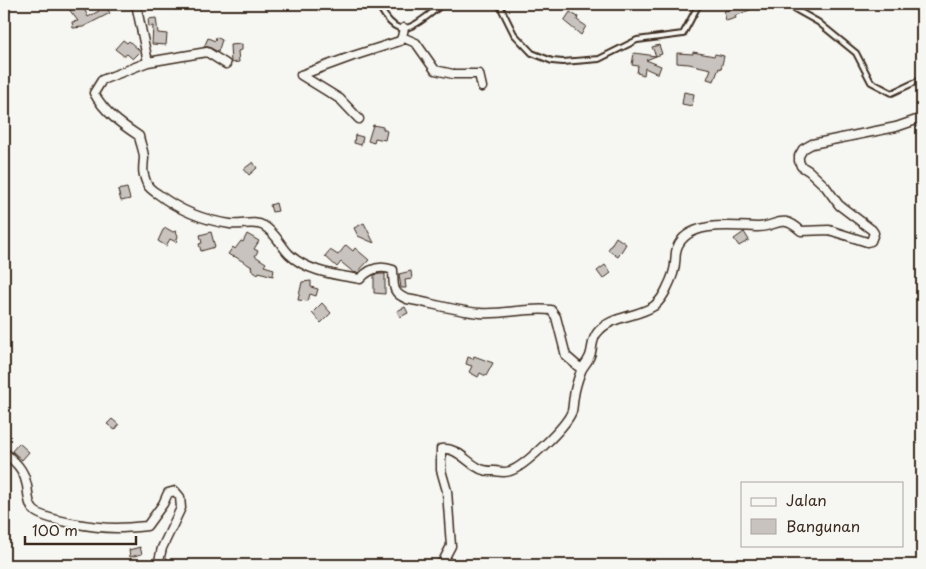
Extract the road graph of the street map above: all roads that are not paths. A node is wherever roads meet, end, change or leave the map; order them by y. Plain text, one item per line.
1 (136, 4) edge
2 (381, 4) edge
3 (442, 4) edge
4 (499, 4) edge
5 (699, 4) edge
6 (791, 4) edge
7 (403, 32) junction
8 (148, 62) junction
9 (226, 64) dead end
10 (922, 79) edge
11 (482, 87) dead end
12 (922, 118) edge
13 (359, 119) dead end
14 (581, 369) junction
15 (4, 452) edge
16 (158, 565) edge
17 (441, 565) edge

1 - 8 street
2 - 7 lane
3 - 7 lane
4 - 5 lane
6 - 10 lane
7 - 11 street
7 - 13 street
8 - 9 street
8 - 14 street
12 - 14 street
14 - 17 street
15 - 16 street

